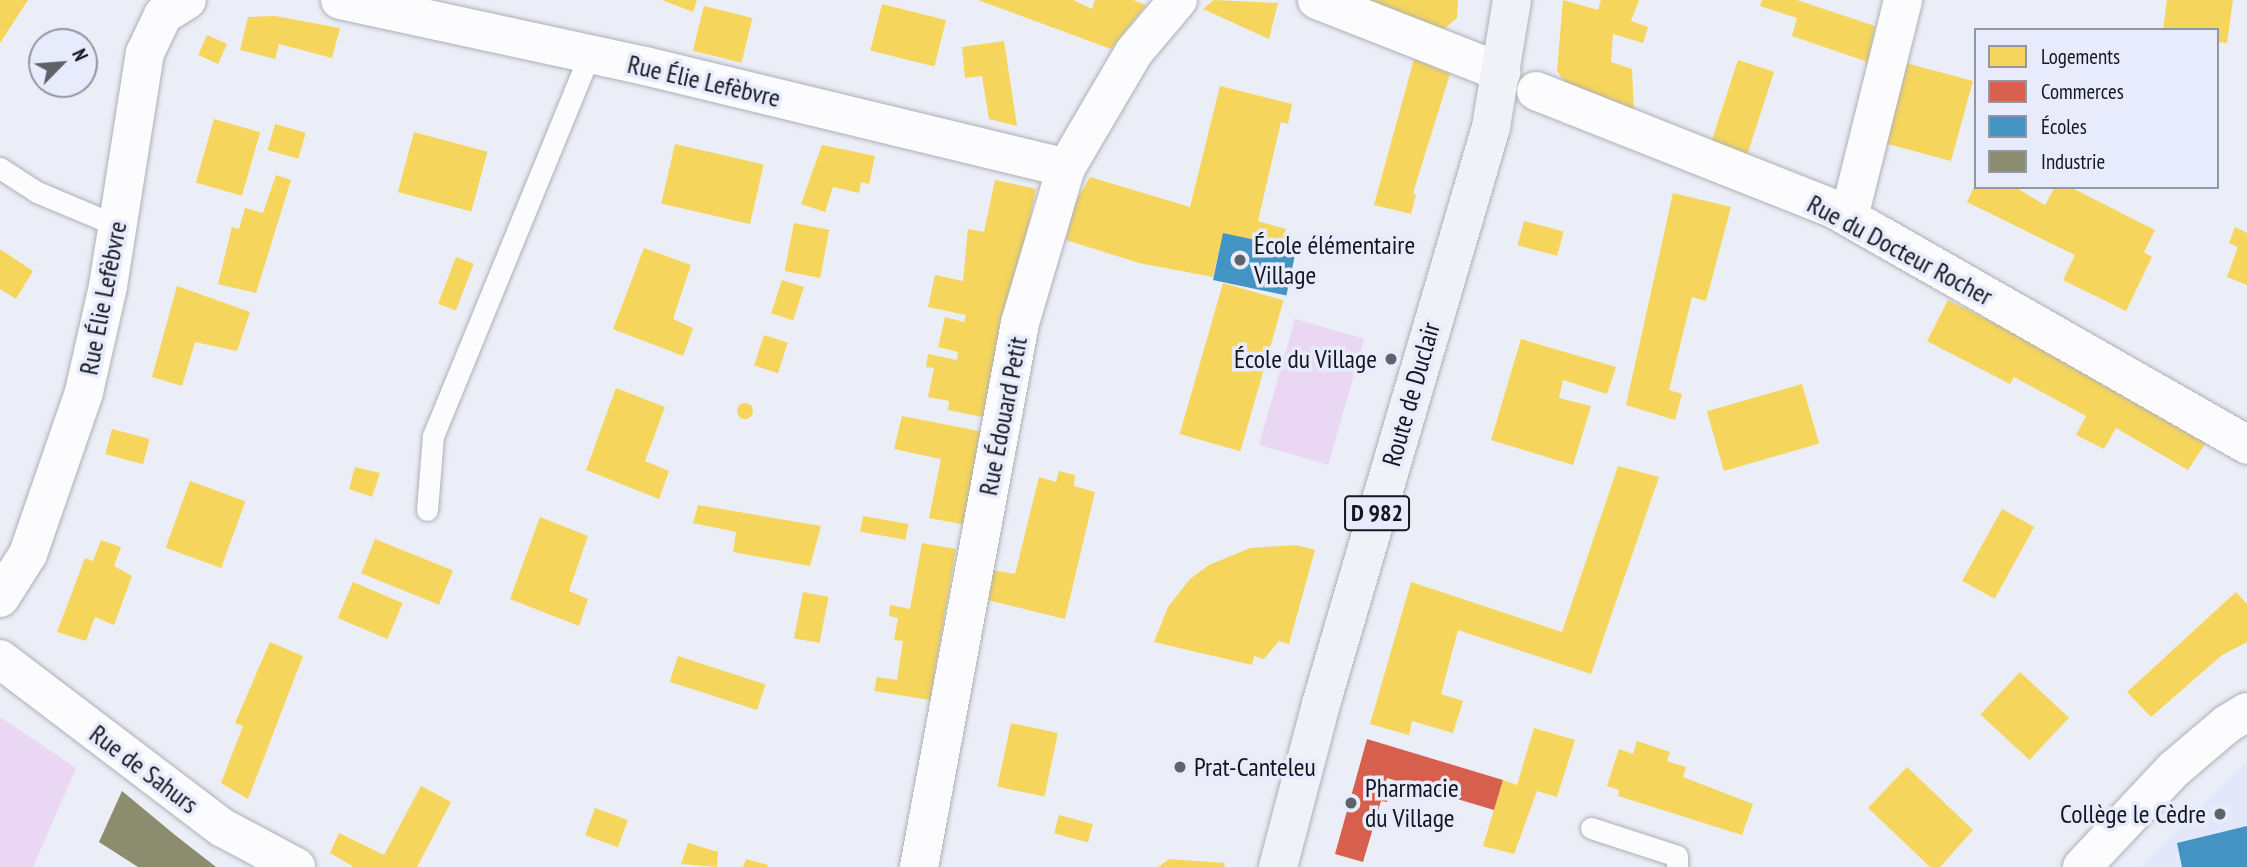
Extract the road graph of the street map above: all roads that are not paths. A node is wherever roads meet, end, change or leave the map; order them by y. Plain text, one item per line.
1 (187, 0) edge
2 (340, 0) edge
3 (1178, 0) edge
4 (1317, 0) edge
5 (1512, 0) edge
6 (1903, 0) edge
7 (590, 54) junction
8 (1501, 72) junction
9 (1536, 91) dead end
10 (0, 168) edge
11 (1066, 168) junction
12 (1849, 218) junction
13 (118, 226) junction
14 (2247, 445) edge
15 (428, 510) dead end
16 (0, 598) edge
17 (0, 659) edge
18 (2247, 712) edge
19 (1591, 828) dead end
20 (296, 867) edge
21 (919, 867) edge
22 (1278, 867) edge
23 (1677, 867) edge
24 (2082, 867) edge

1 - 13 street, Rue Élie Lefèbvre
2 - 7 street, Rue Élie Lefèbvre
3 - 11 street, Rue Édouard Petit
4 - 8 street
5 - 8 main road, Route de Duclair / D 982
6 - 12 street
7 - 11 street, Rue Élie Lefèbvre
7 - 15 lane
8 - 22 main road, Route de Duclair / D 982
9 - 12 street, Rue du Docteur Rocher
10 - 13 lane
11 - 21 street, Rue Édouard Petit
12 - 14 street, Rue du Docteur Rocher
13 - 16 street, Rue Élie Lefèbvre
17 - 20 street, Rue de Sahurs
18 - 24 street
19 - 23 lane

